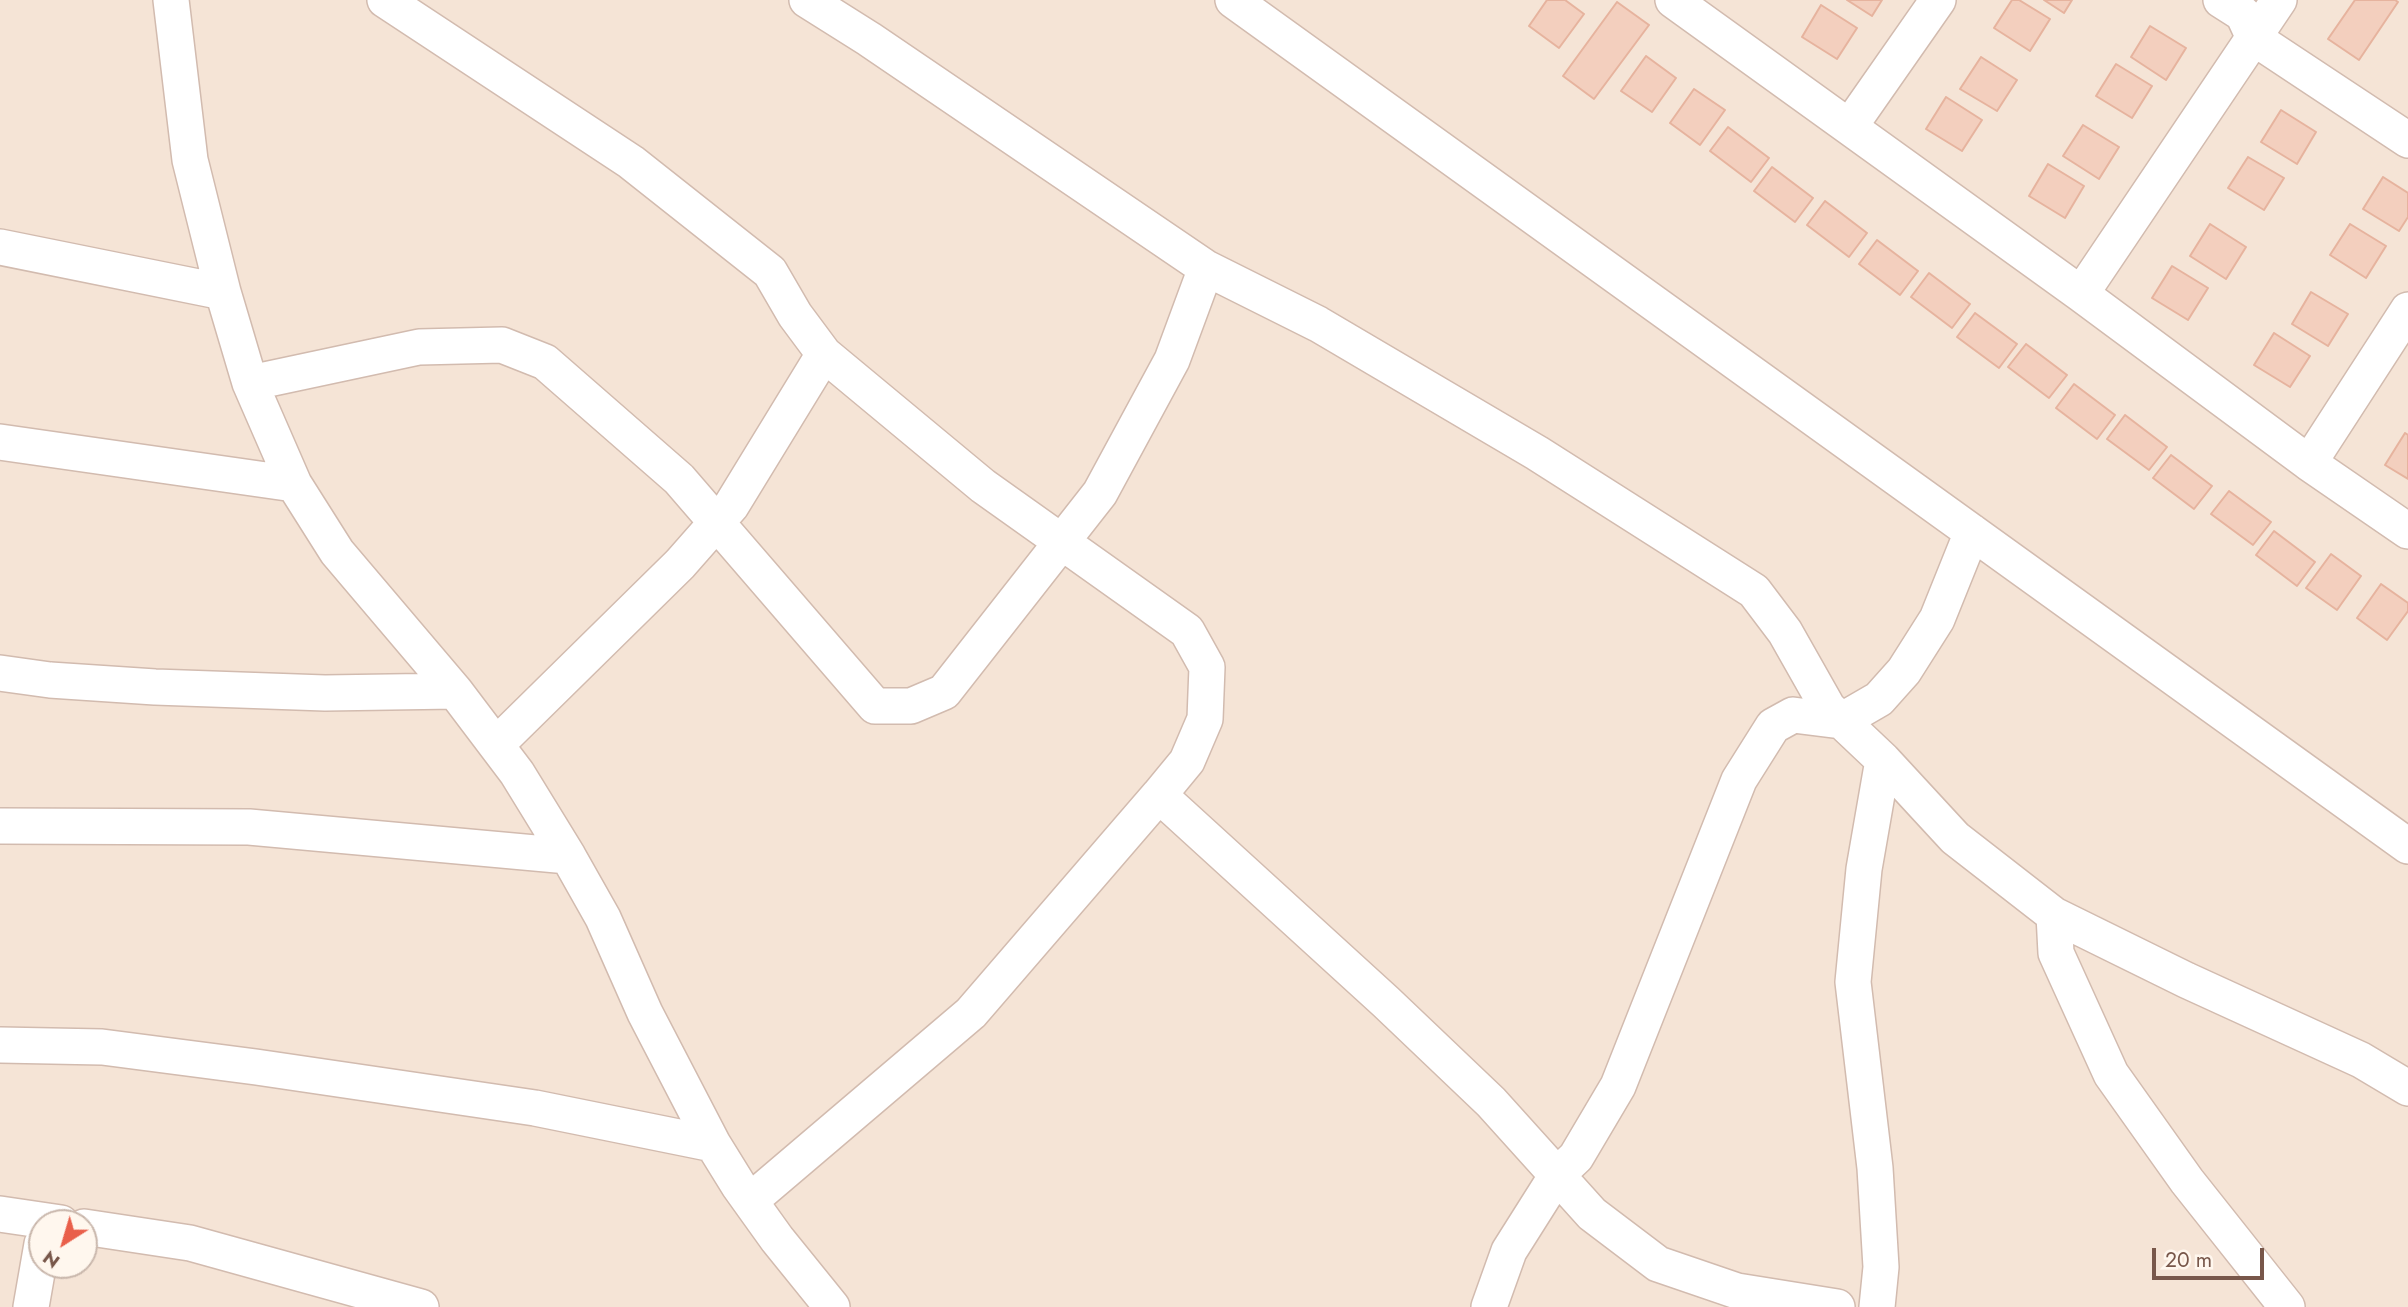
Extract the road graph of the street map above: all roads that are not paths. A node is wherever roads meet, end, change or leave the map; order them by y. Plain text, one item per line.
1 (171, 0) edge
2 (385, 0) edge
3 (807, 0) edge
4 (1673, 0) edge
5 (1938, 0) edge
6 (2221, 0) edge
7 (2279, 0) edge
8 (1242, 3) edge
9 (2254, 38) junction
10 (1850, 126) junction
11 (2408, 140) edge
12 (0, 247) edge
13 (1206, 268) junction
14 (223, 292) junction
15 (2081, 294) junction
16 (2408, 310) edge
17 (824, 354) junction
18 (250, 383) junction
19 (0, 442) edge
20 (2309, 463) junction
21 (294, 484) junction
22 (716, 523) junction
23 (2408, 531) edge
24 (1972, 532) junction
25 (1061, 543) junction
26 (0, 673) edge
27 (454, 691) junction
28 (1841, 720) junction
29 (496, 746) junction
30 (1883, 760) junction
31 (1159, 795) junction
32 (0, 826) edge
33 (2408, 846) edge
34 (568, 856) junction
35 (2054, 915) junction
36 (0, 1045) edge
37 (2408, 1088) edge
38 (713, 1144) junction
39 (1557, 1175) junction
40 (750, 1201) junction
41 (0, 1214) edge
42 (28, 1222) edge
43 (98, 1229) edge
44 (37, 1279) edge
45 (31, 1307) edge
46 (421, 1307) edge
47 (832, 1307) edge
48 (1489, 1307) edge
49 (1838, 1307) edge
50 (1877, 1307) edge
51 (2287, 1307) edge

1 - 14 street
2 - 17 street
3 - 13 street
4 - 10 street
5 - 10 street
6 - 9 street
7 - 9 street
8 - 24 street
9 - 11 street
9 - 15 street
10 - 15 street
12 - 14 street
13 - 25 street
13 - 28 street
14 - 18 street
15 - 20 street
16 - 20 street
17 - 22 street
17 - 25 street
18 - 21 street
18 - 22 street
19 - 21 street
20 - 23 street
21 - 27 street
22 - 25 street
22 - 29 street
24 - 28 street
24 - 33 street
25 - 31 street
26 - 27 street
27 - 29 street
28 - 30 street
28 - 39 street
29 - 34 street
30 - 35 street
30 - 50 street
31 - 39 street
31 - 40 street
32 - 34 street
34 - 38 street
35 - 37 street
35 - 51 street
36 - 38 street
38 - 40 street
39 - 48 street
39 - 49 street
40 - 47 street
41 - 42 street
43 - 46 street
44 - 45 street

